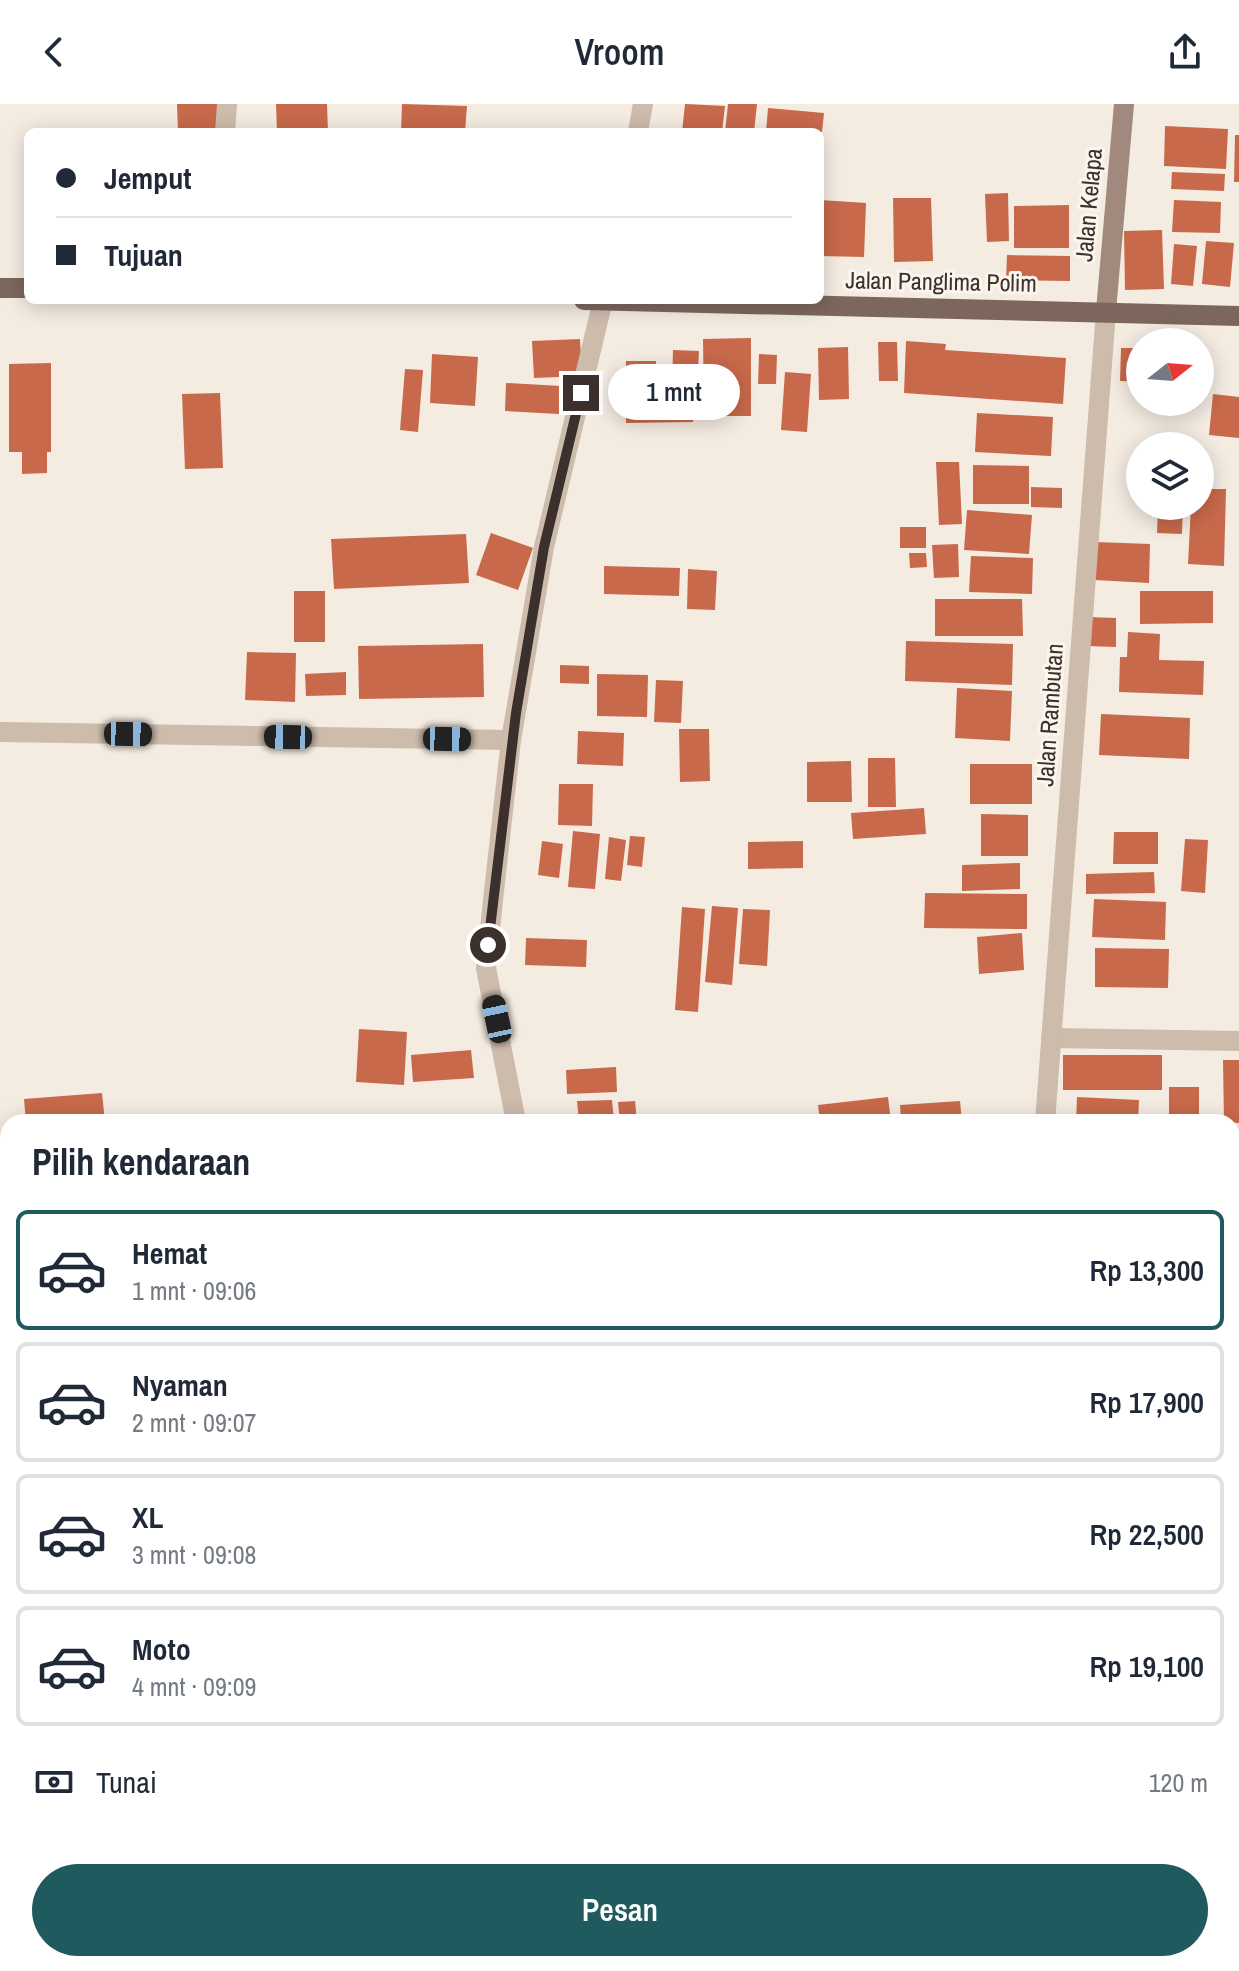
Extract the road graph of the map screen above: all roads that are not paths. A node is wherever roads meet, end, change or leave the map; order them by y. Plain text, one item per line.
1 (227, 104) edge
2 (643, 104) edge
3 (1124, 104) edge
4 (225, 128) edge
5 (639, 128) edge
6 (0, 288) edge
7 (24, 288) edge
8 (602, 304) edge
9 (786, 304) edge
10 (1106, 311) junction
11 (1239, 316) edge
12 (0, 732) edge
13 (511, 740) junction
14 (1051, 1038) junction
15 (1239, 1041) edge
16 (515, 1114) edge
17 (1046, 1114) edge

1 - 4 street
2 - 5 street
3 - 10 street, Jalan Kelapa
6 - 7 main road
8 - 13 street
9 - 10 main road, Jalan Panglima Polim
10 - 11 main road, Jalan Panglima Polim
10 - 14 street, Jalan Rambutan
12 - 13 street
13 - 16 street
14 - 15 street
14 - 17 street, Jalan Rambutan

